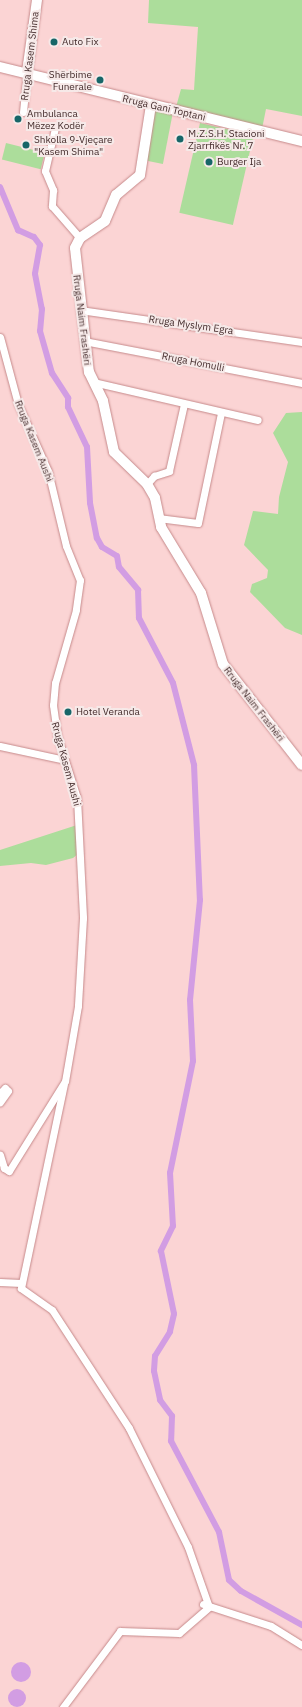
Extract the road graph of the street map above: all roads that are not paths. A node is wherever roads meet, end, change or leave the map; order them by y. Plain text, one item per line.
1 (37, 0) edge
2 (0, 67) edge
3 (26, 72) junction
4 (151, 105) junction
5 (23, 112) dead end
6 (55, 128) dead end
7 (302, 141) edge
8 (80, 238) junction
9 (80, 310) junction
10 (0, 337) edge
11 (84, 341) junction
12 (302, 342) edge
13 (93, 382) junction
14 (302, 383) edge
15 (184, 404) junction
16 (221, 413) junction
17 (258, 420) dead end
18 (147, 484) junction
19 (158, 518) junction
20 (0, 746) edge
21 (65, 760) junction
22 (302, 765) edge
23 (65, 1081) junction
24 (0, 1093) edge
25 (0, 1102) edge
26 (0, 1155) edge
27 (0, 1282) edge
28 (21, 1283) junction
29 (206, 1605) junction
30 (302, 1645) edge
31 (63, 1707) edge

1 - 3 street, Rruga Kasem Shima
2 - 3 street, Rruga Gani Toptani
3 - 4 street, Rruga Gani Toptani
3 - 5 street, Rruga Kasem Shima
4 - 7 street, Rruga Gani Toptani
4 - 8 street
6 - 8 street
8 - 9 street, Rruga Naim Frashëri
9 - 11 street, Rruga Naim Frashëri
9 - 12 street, Rruga Myslym Egra
10 - 21 street, Rruga Kasem Aushi
11 - 13 street, Rruga Naim Frashëri
11 - 14 street, Rruga Homulli
13 - 15 street
13 - 18 street, Rruga Naim Frashëri
15 - 16 street
15 - 18 street
16 - 17 street
16 - 19 street
18 - 19 street, Rruga Naim Frashëri
19 - 22 street, Rruga Naim Frashëri
20 - 21 street
21 - 23 street, Rruga Kasem Aushi
23 - 26 street, Rruga Kasem Aushi
23 - 28 street
24 - 25 street
27 - 28 street
28 - 29 street
29 - 30 street
29 - 31 street

